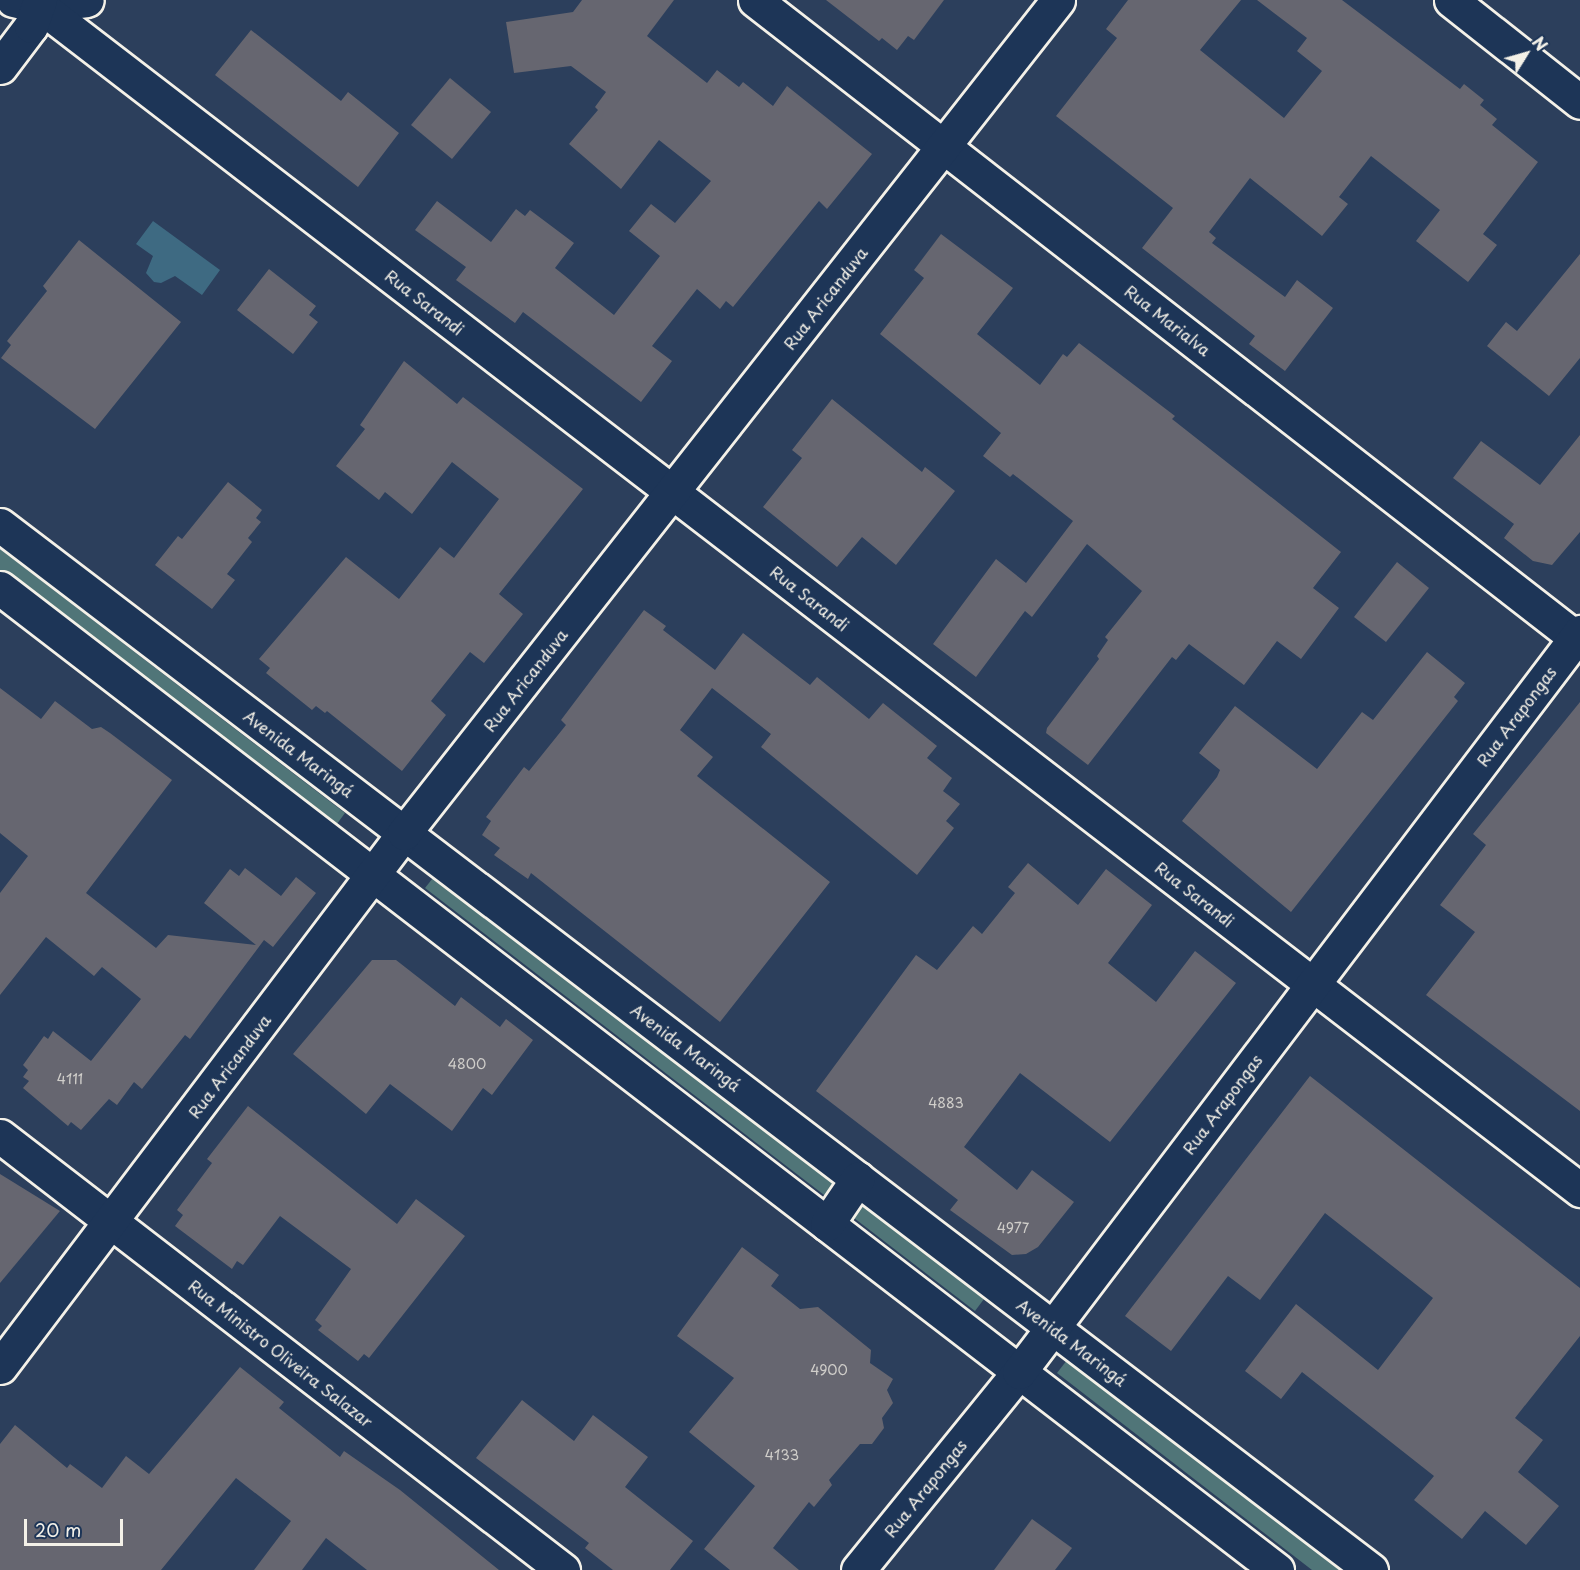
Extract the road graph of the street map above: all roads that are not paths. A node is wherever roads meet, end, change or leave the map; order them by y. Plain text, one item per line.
1 (87, 0) edge
2 (756, 0) edge
3 (1058, 0) edge
4 (1451, 0) edge
5 (31, 2) edge
6 (0, 68) edge
7 (1580, 102) edge
8 (944, 146) junction
9 (673, 492) junction
10 (0, 525) edge
11 (0, 588) edge
12 (1579, 637) edge
13 (405, 833) junction
14 (373, 874) junction
15 (1313, 984) junction
16 (0, 1136) edge
17 (858, 1178) junction
18 (1580, 1190) edge
19 (112, 1222) junction
20 (827, 1224) junction
21 (1053, 1327) junction
22 (0, 1367) edge
23 (1019, 1372) junction
24 (563, 1570) edge
25 (858, 1570) edge
26 (1277, 1570) edge
27 (1371, 1570) edge

1 - 5 street
2 - 8 street, Rua Marialva
3 - 8 street, Rua Aricanduva
4 - 7 street
5 - 6 street
5 - 9 street, Rua Sarandi
8 - 9 street, Rua Aricanduva
8 - 12 street, Rua Marialva
9 - 13 street, Rua Aricanduva
9 - 15 street, Rua Sarandi
10 - 13 street, Avenida Maringá
11 - 14 street
12 - 15 street, Rua Arapongas
13 - 14 street, Rua Aricanduva
13 - 17 street, Avenida Maringá
14 - 19 street, Rua Aricanduva
14 - 20 street
15 - 18 street, Rua Sarandi
15 - 21 street, Rua Arapongas
16 - 19 street, Rua Ministro Oliveira Salazar
17 - 20 street
17 - 21 street, Avenida Maringá
19 - 22 street, Rua Aricanduva
19 - 24 street, Rua Ministro Oliveira Salazar
20 - 23 street
21 - 23 street, Rua Arapongas
21 - 27 street, Avenida Maringá
23 - 25 street, Rua Arapongas
23 - 26 street

